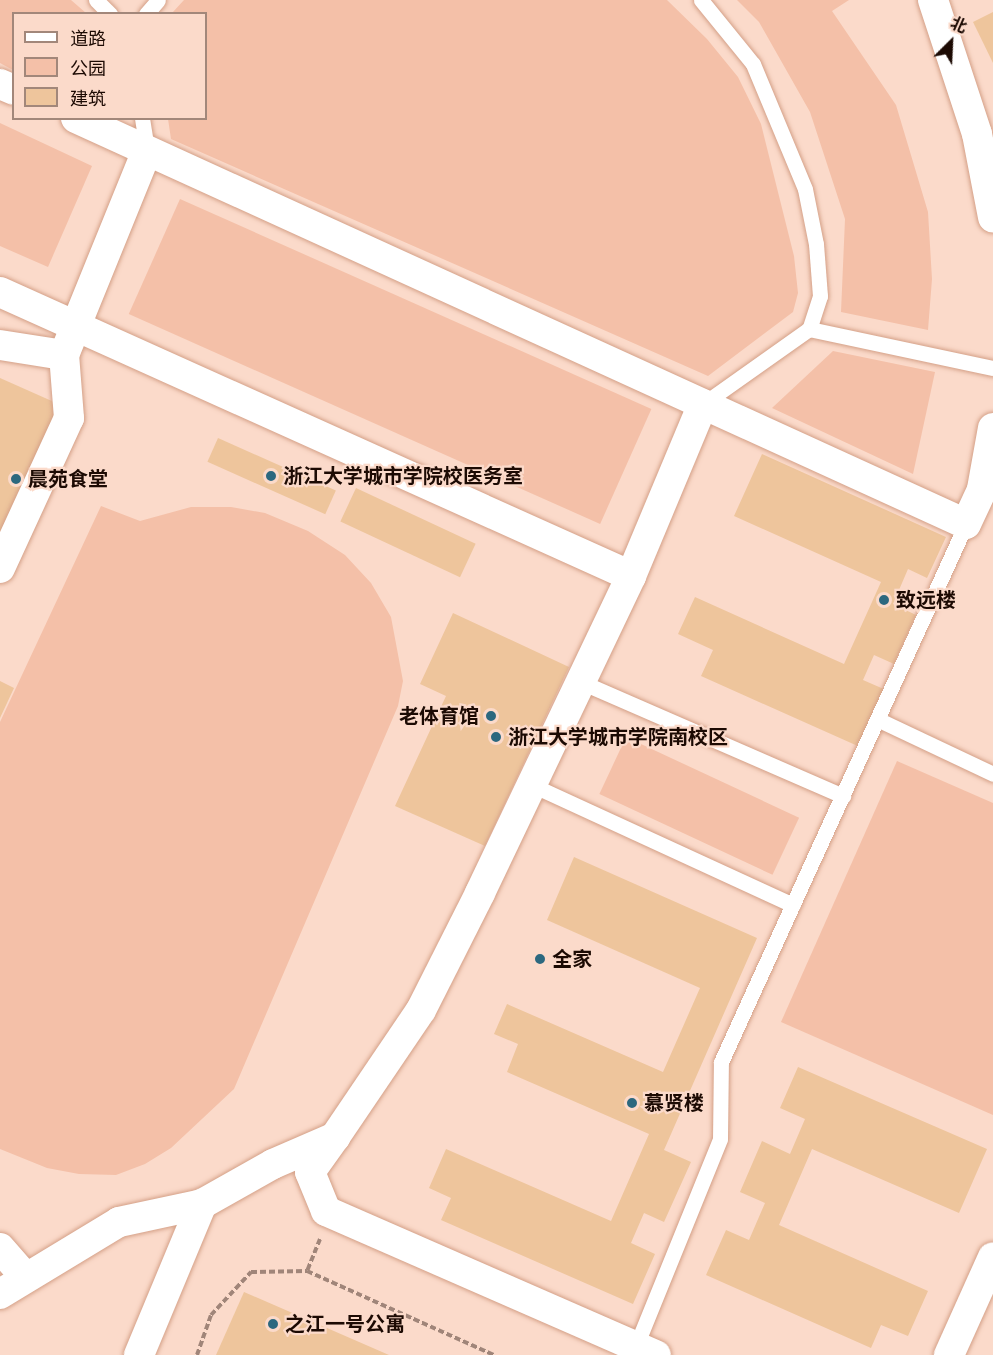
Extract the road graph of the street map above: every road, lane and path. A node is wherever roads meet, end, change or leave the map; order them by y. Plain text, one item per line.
1 (96, 0) edge
2 (158, 0) edge
3 (701, 0) edge
4 (933, 0) edge
5 (108, 12) edge
6 (148, 12) edge
7 (80, 120) edge
8 (142, 120) edge
9 (147, 151) junction
10 (993, 217) edge
11 (0, 292) edge
12 (77, 326) junction
13 (809, 329) junction
14 (0, 345) edge
15 (64, 355) junction
16 (993, 368) edge
17 (703, 404) junction
18 (993, 429) edge
19 (966, 524) junction
20 (0, 568) edge
21 (632, 576) junction
22 (581, 682) junction
23 (879, 720) junction
24 (993, 774) edge
25 (532, 785) junction
26 (843, 796) junction
27 (793, 905) junction
28 (335, 1137) junction
29 (202, 1204) junction
30 (326, 1211) junction
31 (0, 1248) edge
32 (993, 1257) edge
33 (307, 1270) junction
34 (25, 1277) junction
35 (0, 1293) edge
36 (646, 1350) edge
37 (139, 1355) edge
38 (197, 1355) edge
39 (494, 1355) edge
40 (949, 1355) edge

1 - 5 lane
2 - 6 lane
3 - 13 lane
4 - 10 street
7 - 9 street
8 - 9 lane
9 - 12 street
9 - 17 street
11 - 12 street
12 - 15 street
12 - 21 street
13 - 16 lane
13 - 17 lane
14 - 15 street
15 - 20 street
17 - 19 street
17 - 21 street
18 - 19 street
19 - 23 lane
21 - 22 street
22 - 25 street
22 - 26 lane
23 - 24 lane
23 - 26 lane
25 - 27 lane
25 - 28 street
26 - 27 lane
27 - 36 lane
28 - 29 street
28 - 30 street
29 - 34 street
29 - 37 street
30 - 33 path
30 - 36 street
31 - 34 street
32 - 40 street
33 - 38 path
33 - 39 path
34 - 35 street

